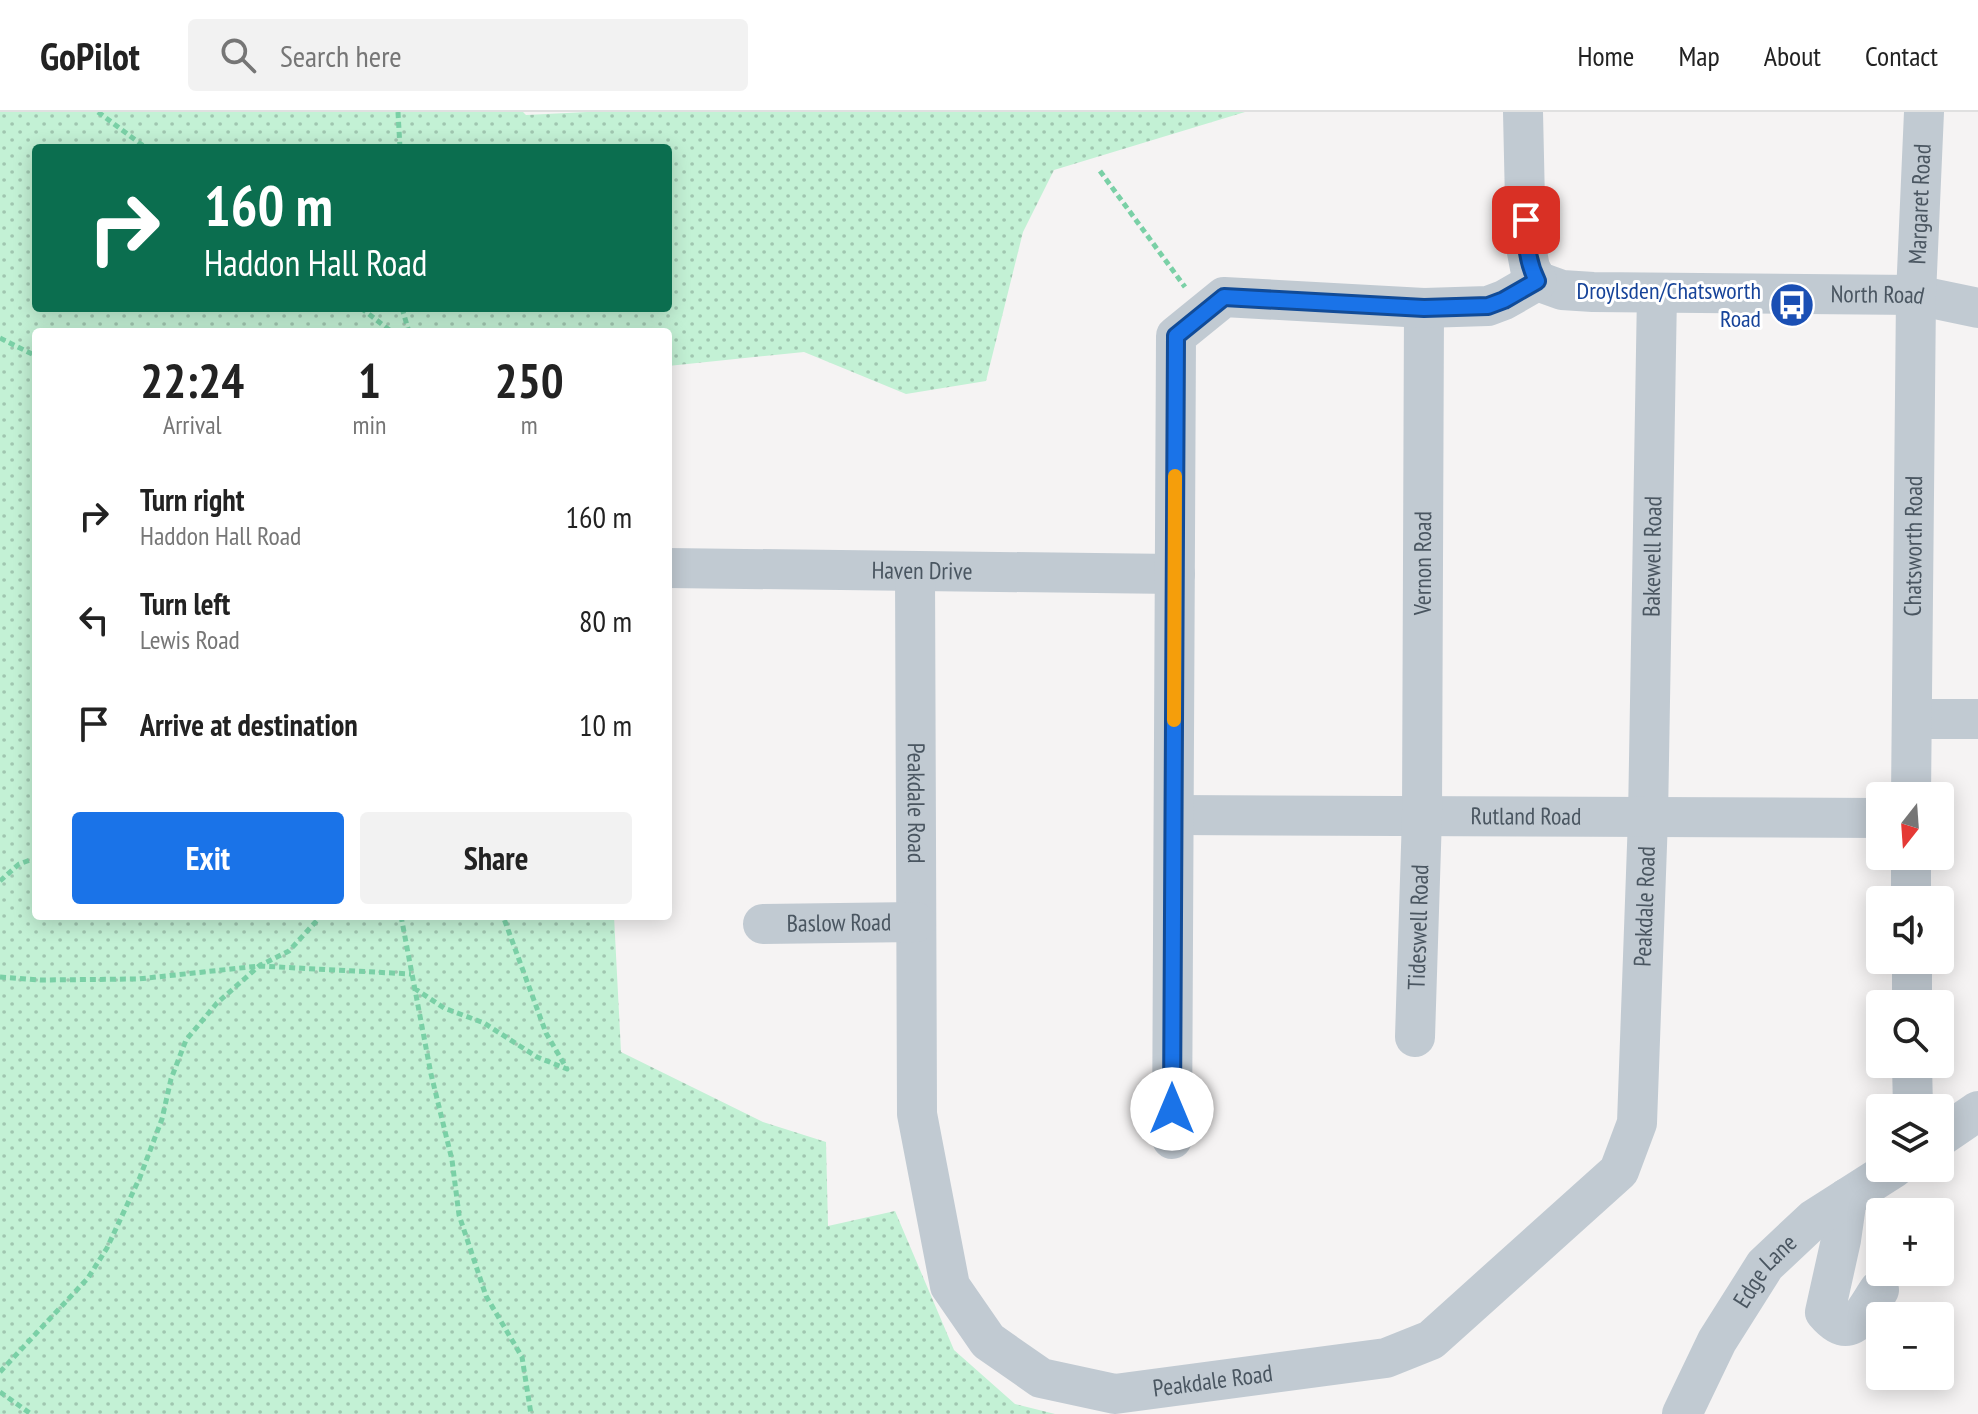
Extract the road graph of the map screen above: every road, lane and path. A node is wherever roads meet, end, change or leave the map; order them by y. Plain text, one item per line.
1 (98, 112) edge
2 (398, 112) edge
3 (1523, 112) edge
4 (1924, 112) edge
5 (141, 144) edge
6 (400, 144) edge
7 (1100, 171) dead end
8 (1537, 281) junction
9 (1657, 293) junction
10 (1916, 295) junction
11 (1424, 308) junction
12 (1978, 308) edge
13 (366, 312) edge
14 (1190, 324) junction
15 (387, 328) edge
16 (0, 338) edge
17 (32, 354) edge
18 (672, 568) edge
19 (915, 571) junction
20 (1175, 574) junction
21 (1913, 719) junction
22 (1978, 719) edge
23 (1911, 782) edge
24 (1174, 815) junction
25 (1422, 816) junction
26 (1648, 818) junction
27 (1866, 818) edge
28 (32, 859) edge
29 (0, 881) edge
30 (317, 920) edge
31 (402, 920) edge
32 (504, 920) edge
33 (916, 922) junction
34 (763, 924) dead end
35 (259, 966) junction
36 (411, 974) junction
37 (0, 977) edge
38 (413, 987) junction
39 (1415, 1037) dead end
40 (1978, 1111) edge
41 (1954, 1127) edge
42 (1172, 1139) dead end
43 (1872, 1182) edge
44 (1847, 1198) junction
45 (1879, 1290) dead end
46 (0, 1372) edge
47 (0, 1392) edge
48 (31, 1414) edge
49 (531, 1414) edge
50 (1682, 1414) edge

1 - 5 path
2 - 6 path
3 - 8 street
4 - 10 street, Margaret Road
7 - 14 path
8 - 9 street, North Road
8 - 11 street
9 - 10 street, North Road
9 - 26 street, Bakewell Road
10 - 12 street, North Road
10 - 21 street, Chatsworth Road
11 - 14 street
11 - 25 street, Vernon Road
13 - 15 path
14 - 20 street
16 - 17 path
18 - 19 street, Haven Drive
19 - 20 street, Haven Drive
19 - 33 street, Peakdale Road
20 - 24 street
21 - 22 street
21 - 23 street, Chatsworth Road
24 - 25 street, Rutland Road
24 - 42 street
25 - 26 street, Rutland Road
25 - 39 street, Tideswell Road
26 - 27 street, Rutland Road
26 - 33 street, Peakdale Road
28 - 29 path
30 - 35 path
31 - 36 path
32 - 38 path
33 - 34 street, Baslow Road
35 - 36 path
35 - 37 path
35 - 46 path
36 - 38 path
38 - 49 path
40 - 41 street
43 - 44 street, Edge Lane
44 - 45 street
44 - 50 street, Edge Lane
47 - 48 path

